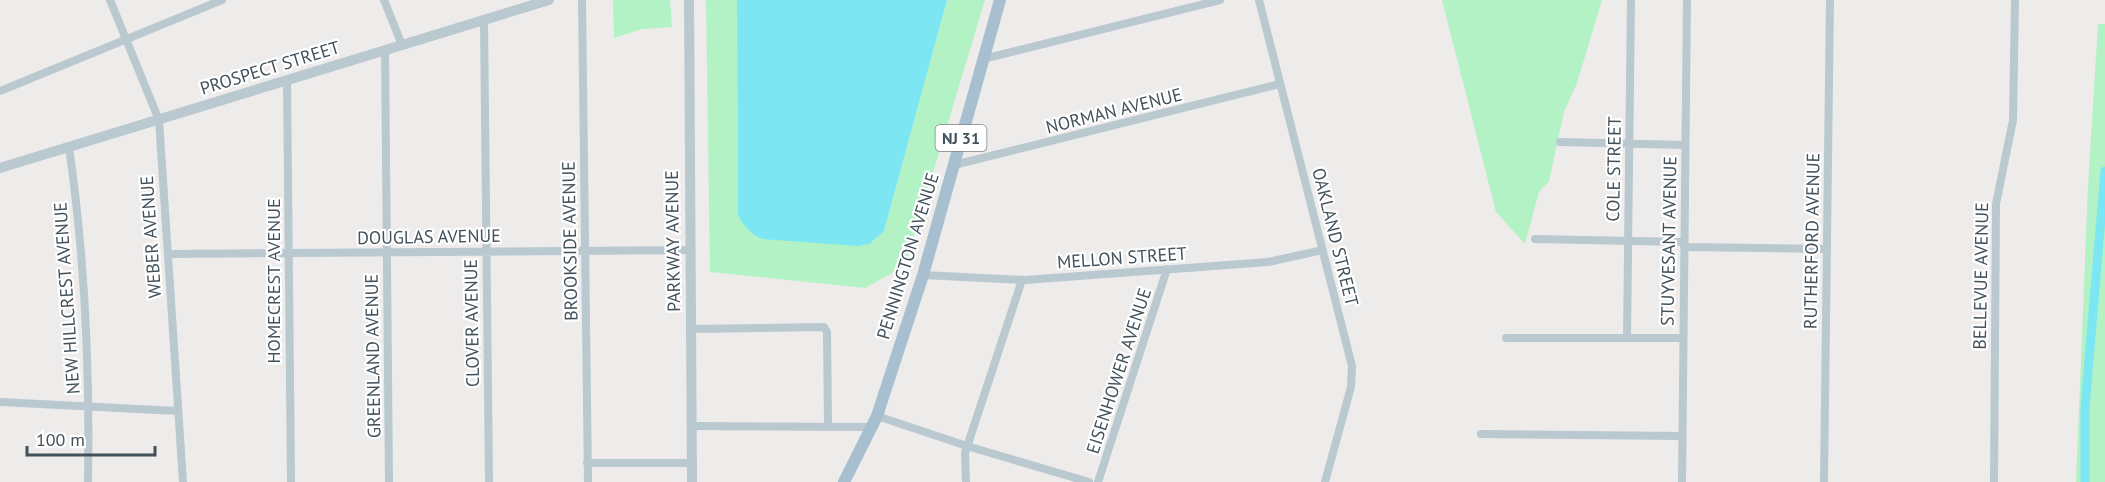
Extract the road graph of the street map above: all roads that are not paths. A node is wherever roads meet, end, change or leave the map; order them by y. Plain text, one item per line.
1 (110, 0) edge
2 (222, 0) edge
3 (384, 0) edge
4 (549, 0) edge
5 (582, 0) edge
6 (689, 0) edge
7 (999, 0) edge
8 (1221, 0) edge
9 (1259, 0) edge
10 (1631, 0) edge
11 (1687, 0) edge
12 (1830, 0) edge
13 (2015, 0) edge
14 (484, 20) junction
15 (126, 39) junction
16 (402, 45) junction
17 (385, 50) junction
18 (983, 59) junction
19 (287, 80) junction
20 (1280, 84) junction
21 (0, 91) edge
22 (159, 120) junction
23 (1560, 142) dead end
24 (1629, 143) junction
25 (1685, 145) junction
26 (69, 147) junction
27 (954, 165) junction
28 (0, 168) edge
29 (1535, 239) dead end
30 (1628, 241) junction
31 (1684, 244) junction
32 (1827, 249) junction
33 (690, 250) junction
34 (1323, 250) junction
35 (487, 251) junction
36 (585, 251) junction
37 (387, 252) junction
38 (289, 253) junction
39 (168, 254) junction
40 (1167, 269) junction
41 (923, 275) junction
42 (1022, 280) junction
43 (690, 329) junction
44 (1627, 337) junction
45 (1506, 338) dead end
46 (1683, 338) junction
47 (0, 402) edge
48 (89, 407) junction
49 (178, 411) junction
50 (875, 421) junction
51 (828, 425) junction
52 (692, 426) junction
53 (1481, 434) dead end
54 (1682, 435) junction
55 (967, 446) junction
56 (587, 463) junction
57 (693, 463) junction
58 (88, 482) edge
59 (183, 482) edge
60 (291, 482) edge
61 (389, 482) edge
62 (489, 482) edge
63 (588, 482) edge
64 (693, 482) edge
65 (844, 482) edge
66 (966, 482) edge
67 (1089, 482) edge
68 (1098, 482) edge
69 (1326, 482) edge
70 (1682, 482) edge
71 (1824, 482) edge
72 (1994, 482) edge

1 - 15 street, WEBER AVENUE
2 - 15 street
3 - 16 street
4 - 14 street, PROSPECT STREET
5 - 36 street, BROOKSIDE AVENUE
6 - 33 street, PARKWAY AVENUE
7 - 18 main road, PENNINGTON AVENUE / NJ 31
8 - 18 street
9 - 20 street, OAKLAND STREET
10 - 24 street, COLE STREET
11 - 25 street, STUYVESANT AVENUE
12 - 32 street, RUTHERFORD AVENUE
13 - 72 street, BELLEVUE AVENUE
14 - 16 street, PROSPECT STREET
14 - 35 street, CLOVER AVENUE
15 - 21 street
15 - 22 street, WEBER AVENUE
16 - 17 street, PROSPECT STREET
17 - 19 street, PROSPECT STREET
17 - 37 street, GREENLAND AVENUE
18 - 27 main road, PENNINGTON AVENUE / NJ 31
19 - 22 street, PROSPECT STREET
19 - 38 street, HOMECREST AVENUE
20 - 27 street, NORMAN AVENUE
20 - 34 street, OAKLAND STREET
22 - 26 street, PROSPECT STREET
22 - 39 street, WEBER AVENUE
23 - 24 street
24 - 25 street
24 - 30 street, COLE STREET
25 - 31 street, STUYVESANT AVENUE
26 - 28 street, PROSPECT STREET
26 - 48 street, NEW HILLCREST AVENUE
27 - 41 main road, PENNINGTON AVENUE / NJ 31
29 - 30 street
30 - 31 street
30 - 44 street, COLE STREET
31 - 32 street
31 - 46 street, STUYVESANT AVENUE
32 - 71 street, RUTHERFORD AVENUE
33 - 36 street, DOUGLAS AVENUE
33 - 43 street, PARKWAY AVENUE
34 - 40 street, MELLON STREET
34 - 69 street, OAKLAND STREET
35 - 36 street, DOUGLAS AVENUE
35 - 37 street, DOUGLAS AVENUE
35 - 62 street, CLOVER AVENUE
36 - 56 street, BROOKSIDE AVENUE
37 - 38 street, DOUGLAS AVENUE
37 - 61 street, GREENLAND AVENUE
38 - 39 street, DOUGLAS AVENUE
38 - 60 street, HOMECREST AVENUE
39 - 49 street, WEBER AVENUE
40 - 42 street, MELLON STREET
40 - 68 street, EISENHOWER AVENUE
41 - 42 street, MELLON STREET
41 - 50 main road, PENNINGTON AVENUE / NJ 31
42 - 55 street
43 - 51 street
43 - 52 street, PARKWAY AVENUE
44 - 45 street
44 - 46 street
46 - 54 street, STUYVESANT AVENUE
47 - 48 street
48 - 49 street
48 - 58 street, NEW HILLCREST AVENUE
49 - 59 street, WEBER AVENUE
50 - 51 street
50 - 55 street
50 - 65 main road, PENNINGTON AVENUE / NJ 31
51 - 52 street
52 - 57 street, PARKWAY AVENUE
53 - 54 street
54 - 70 street, STUYVESANT AVENUE
55 - 66 street
55 - 67 street
56 - 57 street
56 - 63 street, BROOKSIDE AVENUE
57 - 64 street, PARKWAY AVENUE

